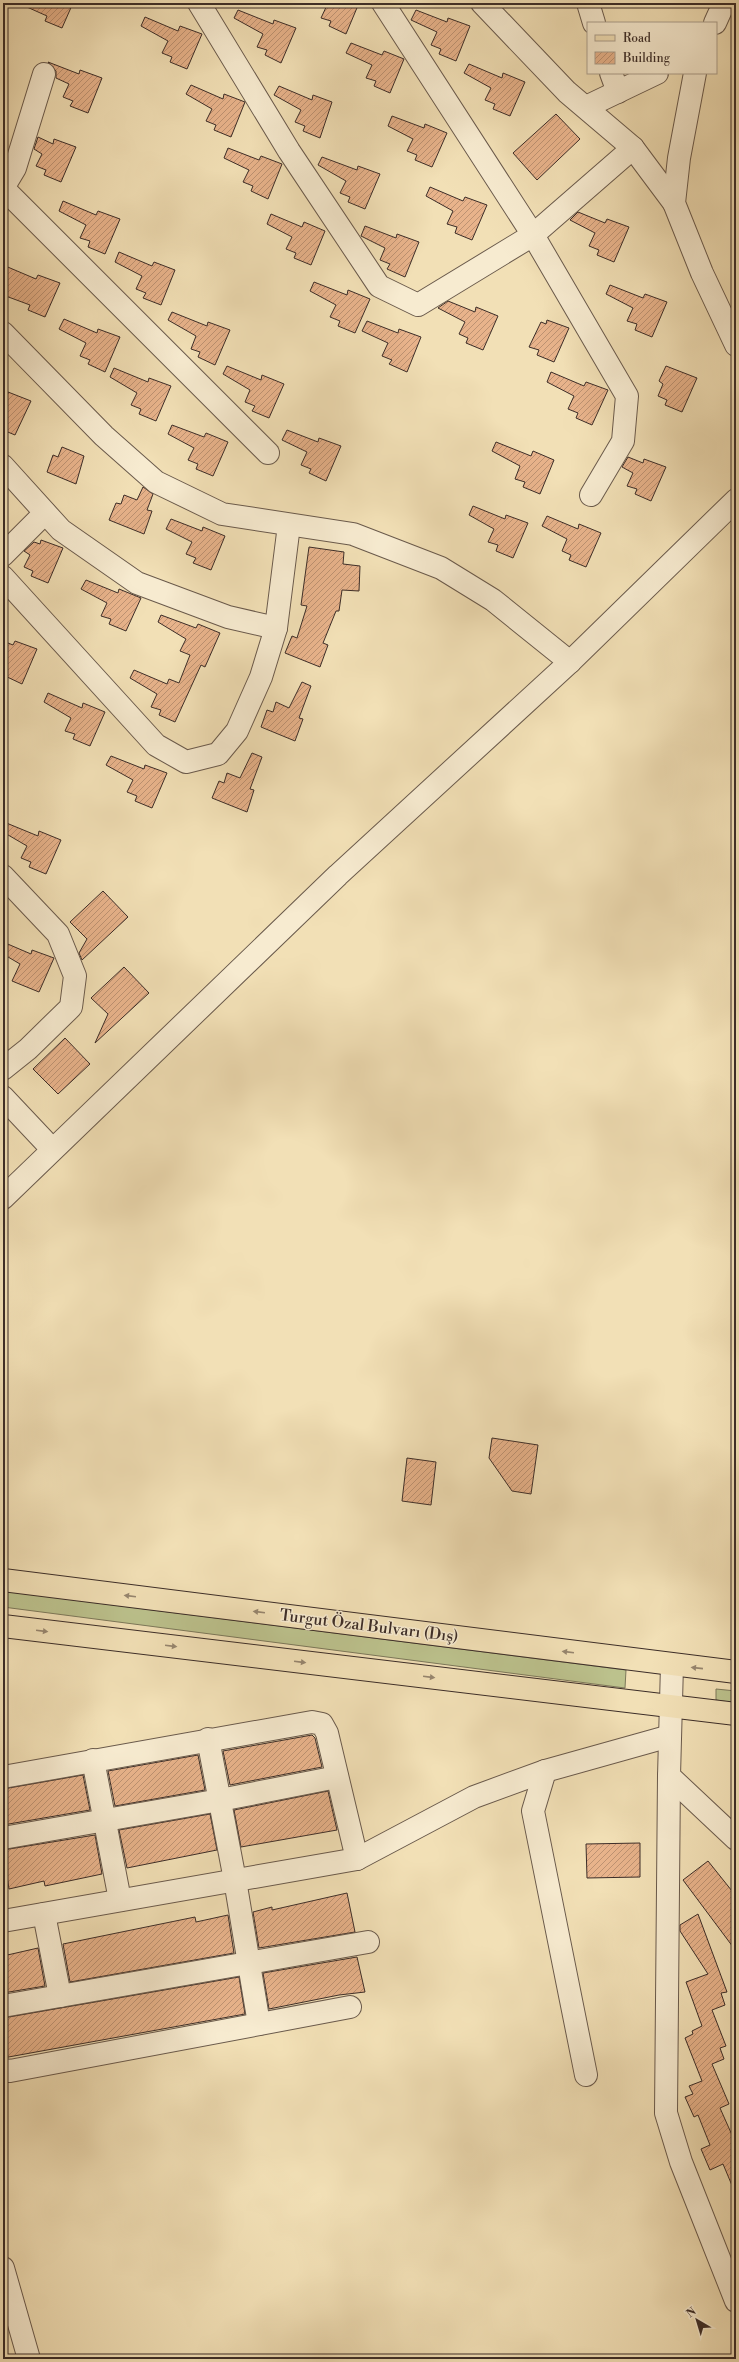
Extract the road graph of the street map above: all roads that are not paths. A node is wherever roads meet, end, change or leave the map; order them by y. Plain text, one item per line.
1 (199, 3) edge
2 (383, 3) edge
3 (482, 3) edge
4 (588, 3) edge
5 (724, 3) edge
6 (594, 22) edge
7 (715, 22) edge
8 (44, 74) dead end
9 (653, 74) edge
10 (696, 74) edge
11 (614, 83) edge
12 (586, 107) junction
13 (633, 148) junction
14 (3, 188) edge
15 (674, 203) junction
16 (533, 235) junction
17 (3, 333) edge
18 (736, 345) edge
19 (268, 452) dead end
20 (3, 466) edge
21 (592, 495) dead end
22 (736, 500) edge
23 (45, 513) junction
24 (289, 525) junction
25 (3, 555) edge
26 (3, 577) edge
27 (276, 628) junction
28 (570, 662) junction
29 (3, 876) edge
30 (3, 1069) edge
31 (3, 1097) edge
32 (52, 1149) junction
33 (3, 1198) edge
34 (3, 1580) edge
35 (3, 1626) edge
36 (672, 1665) junction
37 (732, 1671) edge
38 (672, 1706) junction
39 (736, 1714) edge
40 (670, 1736) junction
41 (208, 1739) junction
42 (93, 1760) junction
43 (544, 1771) junction
44 (668, 1776) junction
45 (3, 1777) edge
46 (337, 1777) junction
47 (220, 1800) junction
48 (104, 1820) junction
49 (3, 1838) edge
50 (736, 1839) edge
51 (357, 1859) junction
52 (235, 1880) junction
53 (120, 1900) junction
54 (44, 1914) junction
55 (3, 1921) edge
56 (368, 1942) dead end
57 (249, 1962) junction
58 (60, 1996) junction
59 (3, 2006) edge
60 (350, 2007) dead end
61 (259, 2024) junction
62 (3, 2070) edge
63 (586, 2075) dead end
64 (3, 2268) edge
65 (736, 2301) edge
66 (29, 2359) edge

1 - 16 street
2 - 16 street
3 - 12 street
4 - 6 street
5 - 7 street
8 - 14 street
9 - 11 street
10 - 15 street
11 - 12 street
12 - 13 street
13 - 15 street
13 - 16 street
14 - 19 street
15 - 18 street
16 - 21 street
17 - 24 street
20 - 23 street
22 - 28 street
23 - 25 street
23 - 27 street
24 - 27 street
24 - 28 street
26 - 27 street
28 - 32 street
29 - 30 street
31 - 32 street
32 - 33 street
36 -> 34 main road, Turgut Özal Bulvarı (Dış)
35 -> 38 main road
37 -> 36 main road, Turgut Özal Bulvarı (Dış)
36 - 38 street
38 - 39 main road
38 - 40 street
40 - 43 street
40 - 44 street
41 - 42 street
41 - 46 street
41 - 47 street
42 - 45 street
42 - 48 street
43 - 51 street
43 - 63 street
44 - 50 street
44 - 65 street
46 - 47 street
46 - 51 street
47 - 48 street
47 - 52 street
48 - 49 street
48 - 53 street
51 - 52 street
52 - 53 street
52 - 57 street
53 - 54 street
54 - 55 street
54 - 58 street
56 - 57 street
57 - 58 street
57 - 61 street
58 - 59 street
60 - 61 street
61 - 62 street
64 - 66 street

